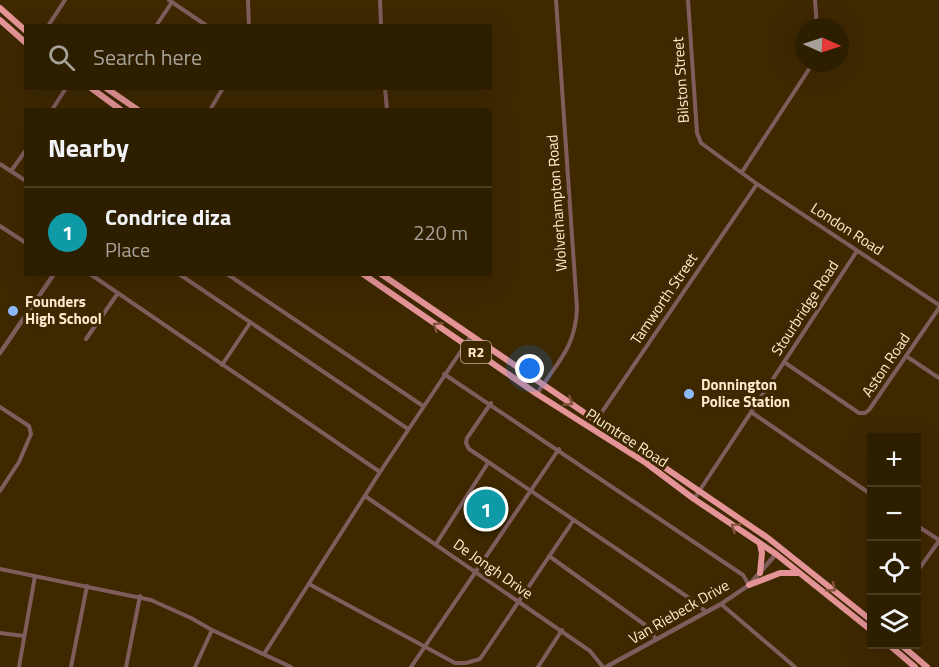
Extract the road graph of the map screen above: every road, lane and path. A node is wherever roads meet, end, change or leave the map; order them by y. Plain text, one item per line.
1 (65, 0) edge
2 (248, 0) edge
3 (380, 0) edge
4 (556, 0) edge
5 (688, 0) edge
6 (815, 0) edge
7 (170, 1) edge
8 (0, 8) edge
9 (816, 18) edge
10 (0, 20) edge
11 (49, 24) edge
12 (157, 24) edge
13 (204, 24) edge
14 (249, 24) edge
15 (381, 24) edge
16 (24, 29) edge
17 (24, 41) edge
18 (807, 72) edge
19 (65, 90) edge
20 (94, 90) edge
21 (110, 90) edge
22 (111, 90) edge
23 (222, 90) edge
24 (385, 90) edge
25 (105, 99) junction
26 (53, 108) edge
27 (118, 108) edge
28 (135, 108) edge
29 (211, 108) edge
30 (387, 108) edge
31 (24, 153) edge
32 (0, 164) edge
33 (12, 171) junction
34 (742, 172) junction
35 (24, 180) edge
36 (757, 184) junction
37 (0, 226) edge
38 (24, 242) edge
39 (857, 251) junction
40 (53, 276) edge
41 (93, 276) edge
42 (182, 276) edge
43 (230, 276) edge
44 (366, 276) edge
45 (384, 276) edge
46 (118, 293) junction
47 (939, 306) edge
48 (250, 323) junction
49 (471, 336) junction
50 (86, 339) dead end
51 (465, 345) junction
52 (0, 353) edge
53 (906, 356) junction
54 (784, 362) junction
55 (222, 365) junction
56 (444, 374) junction
57 (939, 378) edge
58 (543, 385) junction
59 (537, 394) junction
60 (491, 403) junction
61 (423, 406) junction
62 (0, 407) edge
63 (751, 412) junction
64 (596, 420) junction
65 (590, 428) junction
66 (408, 429) junction
67 (559, 449) junction
68 (488, 463) junction
69 (380, 472) junction
70 (0, 491) edge
71 (700, 491) junction
72 (531, 492) junction
73 (867, 492) edge
74 (365, 496) junction
75 (694, 499) junction
76 (573, 521) junction
77 (921, 528) edge
78 (768, 538) junction
79 (939, 541) edge
80 (436, 544) junction
81 (760, 544) junction
82 (776, 554) junction
83 (549, 556) junction
84 (792, 556) junction
85 (921, 566) edge
86 (0, 569) edge
87 (476, 572) junction
88 (760, 573) junction
89 (800, 573) junction
90 (35, 576) junction
91 (309, 584) junction
92 (749, 585) junction
93 (87, 586) junction
94 (140, 597) junction
95 (518, 601) junction
96 (721, 604) junction
97 (706, 612) junction
98 (867, 617) edge
99 (867, 627) edge
100 (212, 630) junction
101 (562, 630) junction
102 (0, 633) edge
103 (24, 636) junction
104 (656, 639) junction
105 (425, 646) junction
106 (893, 649) edge
107 (905, 649) edge
108 (264, 654) junction
109 (19, 667) edge
110 (71, 667) edge
111 (126, 667) edge
112 (195, 667) edge
113 (291, 667) edge
114 (411, 667) edge
115 (538, 667) edge
116 (604, 667) edge
117 (795, 667) edge
118 (915, 667) edge
119 (927, 667) edge

1 - 11 street
2 - 14 street
3 - 15 street
4 - 58 street, Wolverhampton Road
5 - 34 street, Bilston Street
6 - 9 street
7 - 12 street
7 - 13 street
8 - 16 highway
10 - 17 highway
18 - 34 street
19 - 26 street
20 - 25 highway
21 - 25 street
22 - 28 highway
23 - 29 street
24 - 30 street
25 - 27 highway
31 - 33 street
32 - 33 street
33 - 35 street
34 - 36 street, London Road
36 - 39 street, London Road
36 - 64 street, Tamworth Street
37 - 38 street
39 - 47 street, London Road
39 - 54 street, Stourbridge Road
40 - 52 street
41 - 46 street
42 - 48 street
43 - 61 street
51 -> 44 highway, Plumtree Road / R2
45 - 49 highway, Plumtree Road / R2
46 - 50 street
46 - 55 street
47 - 53 street, Aston Road
48 - 55 street
48 - 66 street
49 - 51 street
49 - 58 highway, Plumtree Road / R2
51 - 56 street
51 - 59 highway, Plumtree Road / R2
53 - 54 street, Aston Road
53 - 57 street
54 - 63 street, Stourbridge Road
55 - 69 street
56 - 60 street
56 - 61 street
58 - 59 street, Wolverhampton Road
58 -> 64 highway, Plumtree Road / R2
59 - 65 highway, Plumtree Road / R2
60 - 67 street
60 - 68 street
61 - 66 street
62 - 70 street
63 - 71 street, Stourbridge Road
63 - 73 street
64 - 65 street, Tamworth Street
64 - 71 highway, Plumtree Road / R2
65 - 75 highway, Plumtree Road / R2
66 - 69 street
67 - 72 street
67 - 92 street
68 - 72 street
68 - 80 street
69 - 74 street
71 - 75 street, Stourbridge Road
71 - 78 highway, Plumtree Road / R2
72 - 76 street
72 - 87 street
74 - 80 street, De Jongh Drive
74 - 91 street
81 -> 75 highway, Plumtree Road / R2
76 - 83 street
76 - 97 street
77 - 79 street
78 - 82 highway
78 - 84 highway, Plumtree Road / R2
79 - 85 street
80 - 87 street, De Jongh Drive
81 - 82 highway, Plumtree Road / R2
81 - 88 highway
82 - 84 highway
82 - 88 street, Van Riebeck Drive
82 - 89 highway, Plumtree Road / R2
83 - 95 street
83 - 104 street
84 -> 98 highway, Plumtree Road / R2
86 - 90 street
87 - 95 street, De Jongh Drive
87 - 105 street
88 - 92 street, Van Riebeck Drive
89 - 92 highway
89 - 99 highway, Plumtree Road / R2
90 - 93 street
90 - 103 street
91 - 105 street
91 - 108 street
92 - 96 street, Van Riebeck Drive
93 - 94 street
93 - 110 street
94 - 100 street
94 - 111 street
95 - 101 street, De Jongh Drive
95 - 105 street
96 - 97 street, Van Riebeck Drive
96 - 117 street
97 - 104 street, Van Riebeck Drive
100 - 108 street
100 - 112 street
101 - 115 street
101 - 116 street, De Jongh Drive
102 - 103 street
103 - 109 street
104 - 116 street, Van Riebeck Drive
105 - 114 street
106 - 118 highway
107 - 119 highway
108 - 113 street

